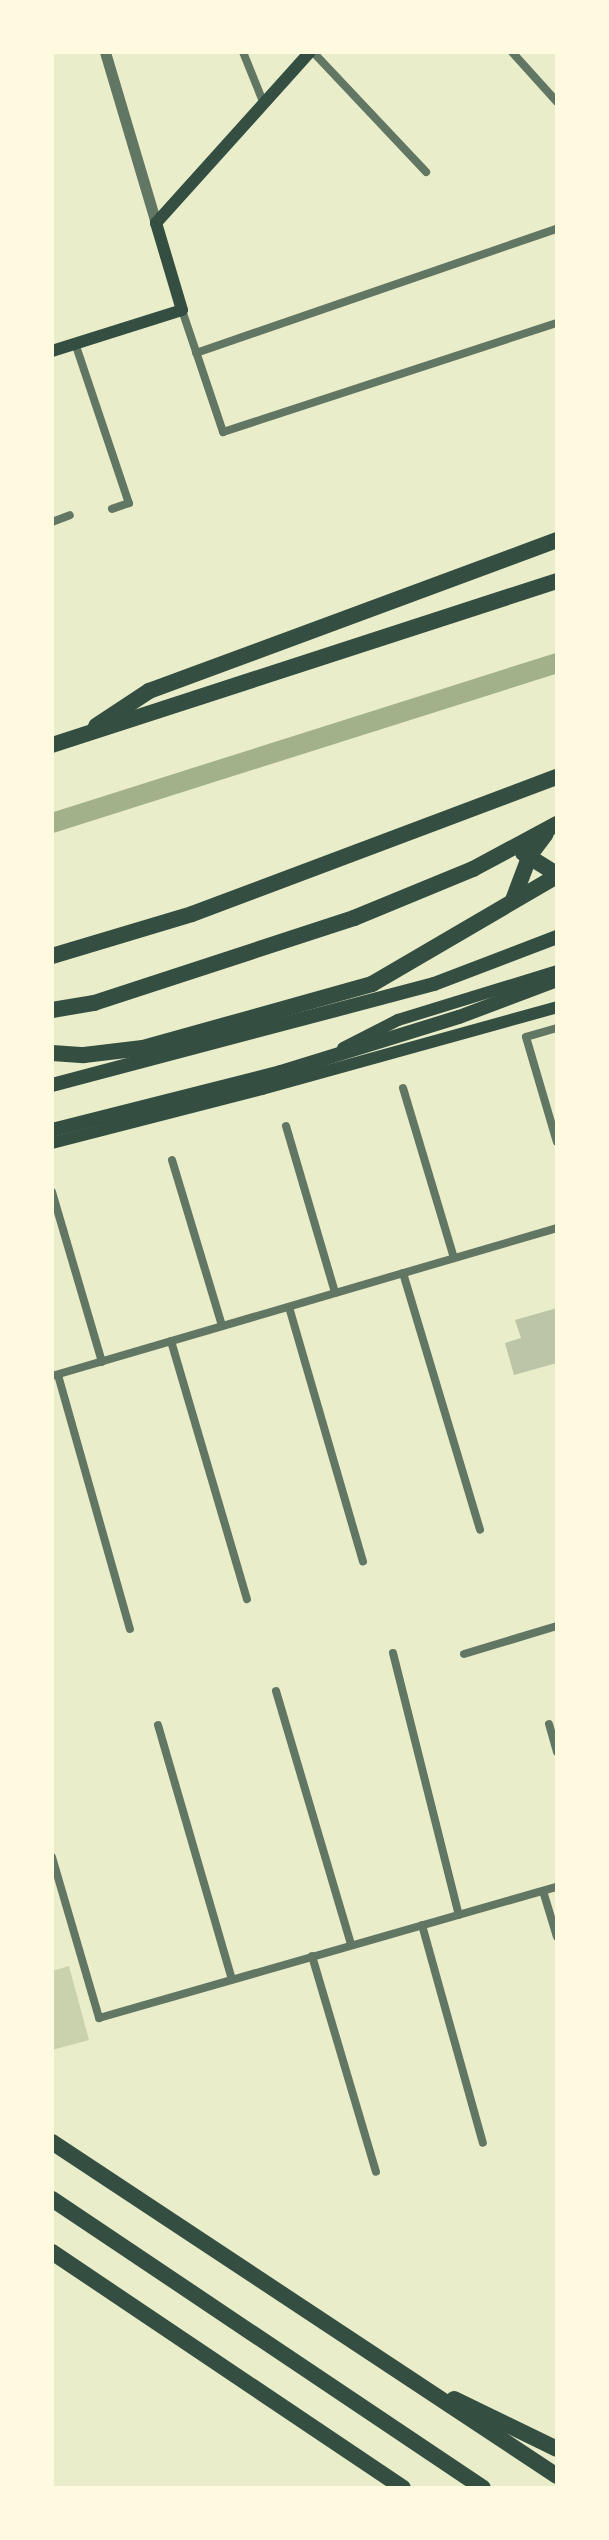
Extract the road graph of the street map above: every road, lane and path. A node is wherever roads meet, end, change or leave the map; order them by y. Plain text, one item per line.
1 (105, 52) edge
2 (243, 52) edge
3 (312, 52) edge
4 (512, 52) edge
5 (557, 102) edge
6 (264, 105) junction
7 (426, 172) dead end
8 (156, 223) junction
9 (557, 229) edge
10 (182, 310) junction
11 (557, 323) edge
12 (75, 343) junction
13 (52, 351) edge
14 (196, 353) junction
15 (112, 509) dead end
16 (70, 515) dead end
17 (52, 522) edge
18 (557, 540) edge
19 (557, 581) edge
20 (77, 738) junction
21 (52, 745) edge
22 (557, 777) edge
23 (554, 826) edge
24 (509, 850) junction
25 (530, 855) junction
26 (557, 875) edge
27 (513, 900) junction
28 (557, 937) edge
29 (52, 956) edge
30 (557, 971) edge
31 (557, 980) edge
32 (557, 1007) edge
33 (52, 1010) edge
34 (557, 1028) edge
35 (52, 1053) edge
36 (52, 1085) edge
37 (403, 1088) dead end
38 (262, 1089) junction
39 (286, 1126) dead end
40 (52, 1130) edge
41 (557, 1142) edge
42 (52, 1143) edge
43 (172, 1160) dead end
44 (52, 1192) edge
45 (557, 1228) edge
46 (454, 1258) junction
47 (403, 1273) junction
48 (335, 1293) junction
49 (289, 1307) junction
50 (222, 1326) junction
51 (171, 1341) junction
52 (102, 1362) junction
53 (55, 1376) edge
54 (480, 1530) dead end
55 (363, 1561) dead end
56 (247, 1599) dead end
57 (557, 1626) edge
58 (130, 1629) dead end
59 (393, 1653) dead end
60 (464, 1654) dead end
61 (276, 1691) dead end
62 (549, 1724) dead end
63 (158, 1725) dead end
64 (557, 1752) edge
65 (52, 1857) edge
66 (557, 1887) edge
67 (543, 1891) junction
68 (459, 1915) junction
69 (422, 1925) junction
70 (557, 1937) edge
71 (351, 1944) junction
72 (312, 1956) junction
73 (232, 1979) junction
74 (52, 2142) edge
75 (483, 2143) dead end
76 (376, 2172) dead end
77 (52, 2199) edge
78 (52, 2252) edge
79 (393, 2368) junction
80 (557, 2449) edge
81 (557, 2476) edge
82 (403, 2488) edge
83 (483, 2488) edge

1 - 8 street
2 - 6 street
3 - 6 main road
3 - 7 street
4 - 5 street
6 - 8 main road
8 - 10 main road
9 - 14 street
10 - 12 main road
10 - 14 street
11 - 14 street
12 - 13 main road
12 - 15 street
16 - 17 street
18 - 20 highway
19 - 20 highway
20 - 21 highway
22 - 29 highway
23 - 24 highway
23 - 25 highway
24 - 25 highway
24 - 33 highway
25 - 26 highway
25 - 27 highway
26 - 27 highway
27 - 35 highway
28 - 36 highway
30 - 38 main road
31 - 40 highway
32 - 38 main road
34 - 41 street
37 - 46 street
38 - 42 main road
39 - 48 street
43 - 50 street
44 - 52 street
45 - 46 street
46 - 47 street
47 - 48 street
47 - 54 street
48 - 49 street
49 - 50 street
49 - 55 street
50 - 51 street
51 - 52 street
51 - 56 street
52 - 53 street
53 - 58 street
57 - 60 street
59 - 68 street
61 - 71 street
62 - 64 street
63 - 73 street
65 - 73 street
66 - 67 street
67 - 68 street
67 - 70 street
68 - 69 street
69 - 71 street
69 - 75 street
71 - 72 street
72 - 73 street
72 - 76 street
74 - 79 highway
77 - 83 highway
78 - 82 highway
79 - 80 highway
79 - 81 highway

